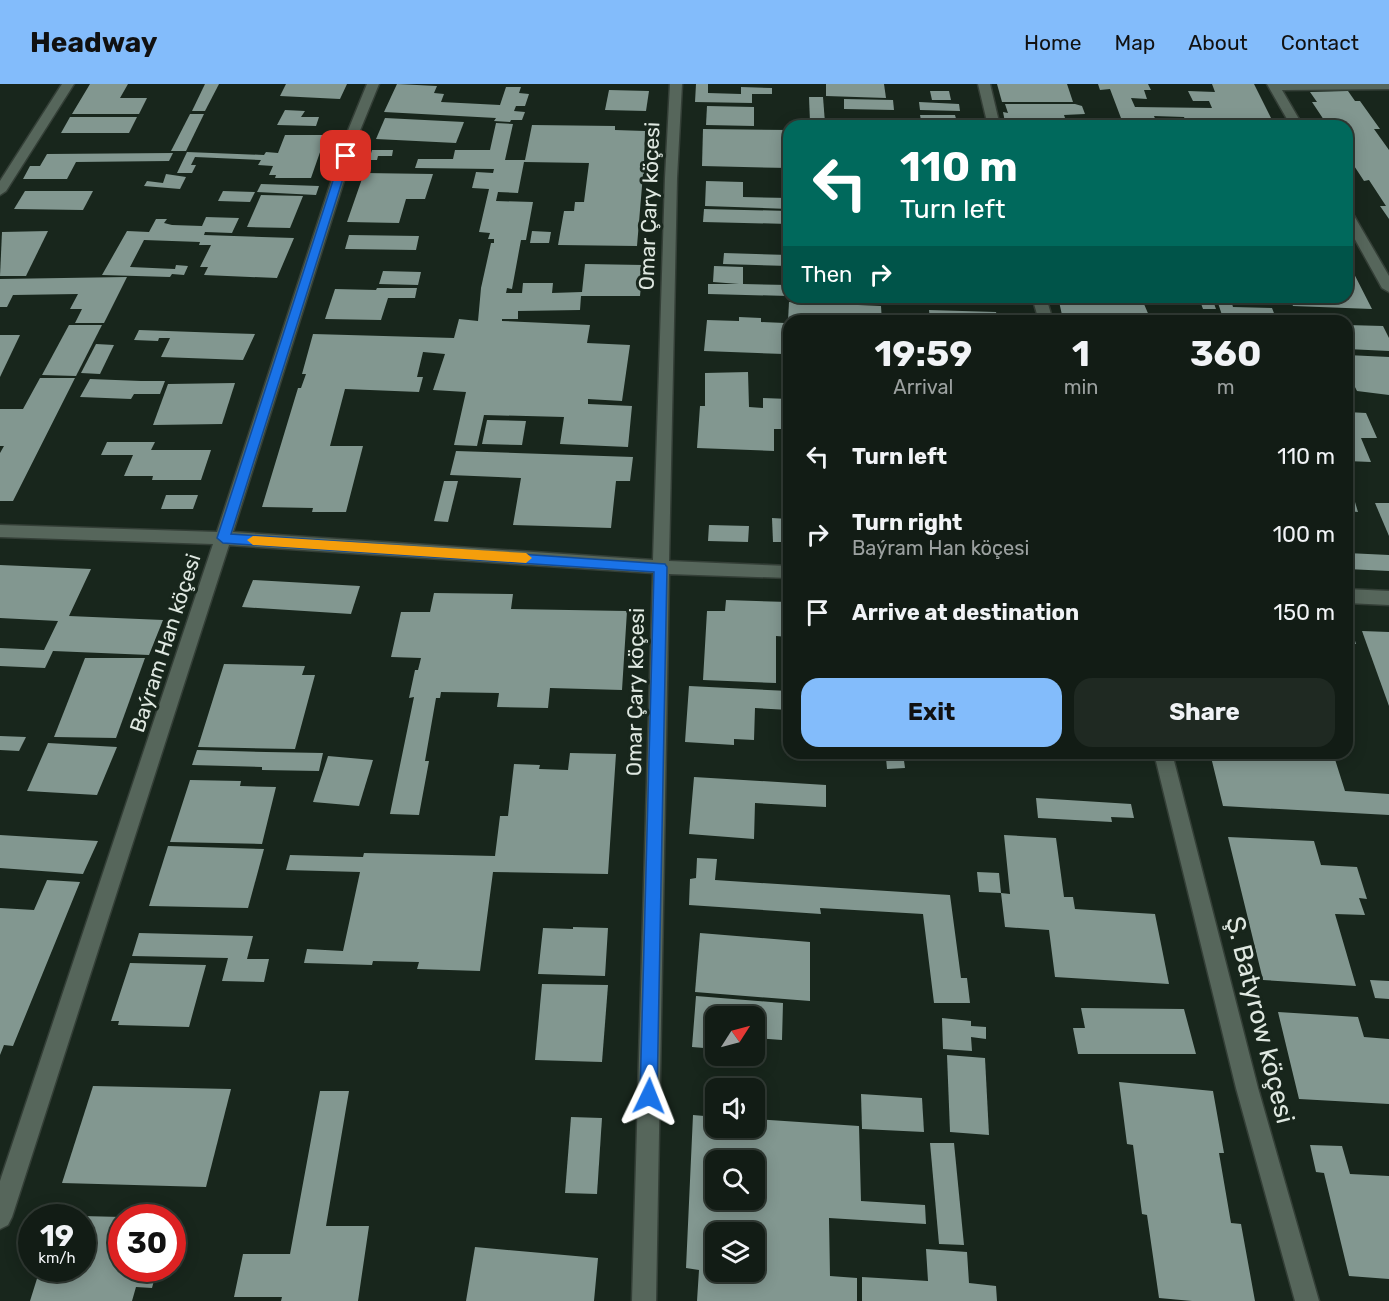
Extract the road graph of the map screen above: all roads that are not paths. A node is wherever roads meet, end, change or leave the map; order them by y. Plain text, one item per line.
1 (68, 84) edge
2 (373, 84) edge
3 (676, 84) edge
4 (984, 84) edge
5 (1274, 86) edge
6 (1389, 86) edge
7 (993, 120) edge
8 (1294, 120) edge
9 (0, 191) edge
10 (1353, 225) edge
11 (1389, 288) edge
12 (0, 531) edge
13 (223, 538) junction
14 (661, 567) junction
15 (783, 572) edge
16 (1353, 596) edge
17 (1389, 598) edge
18 (1165, 759) edge
19 (0, 1217) edge
20 (644, 1301) edge
21 (1307, 1301) edge

1 - 9 street
2 - 13 street, Baýram Han köçesi
3 - 14 street, Omar Çary köçesi
4 - 7 street
5 - 6 street
5 - 8 street
10 - 11 street
12 - 13 street
13 - 14 street
13 - 19 street, Baýram Han köçesi
14 - 15 street
14 - 20 street, Omar Çary köçesi
16 - 17 street
18 - 21 street, Ş. Batyrow köçesi

